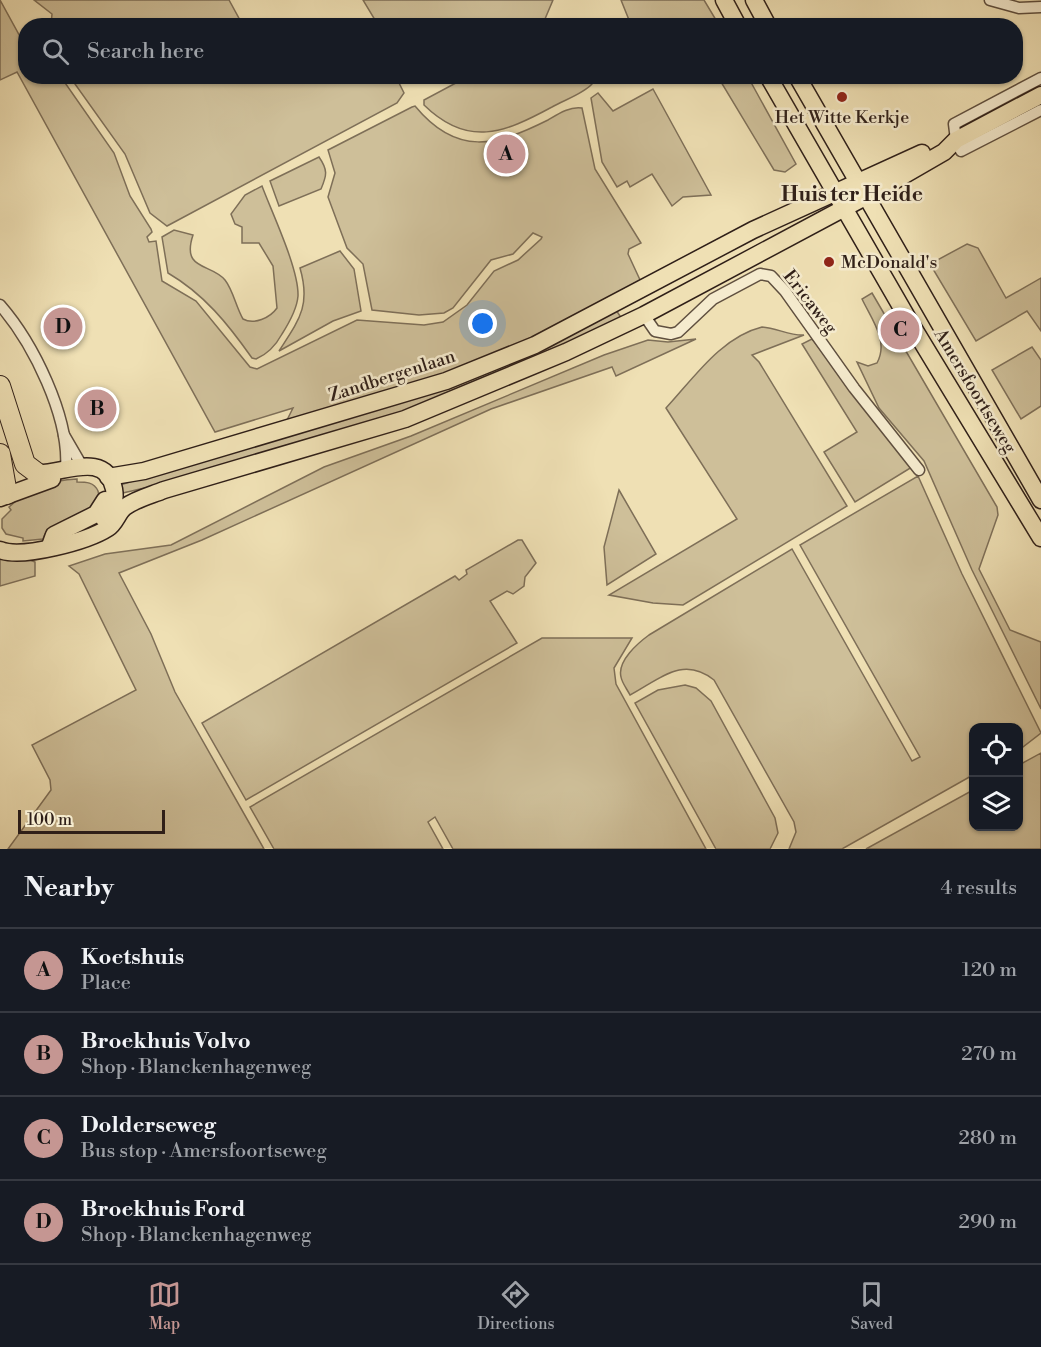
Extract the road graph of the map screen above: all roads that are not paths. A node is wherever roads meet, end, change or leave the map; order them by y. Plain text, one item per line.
1 (724, 0) edge
2 (754, 0) edge
3 (990, 0) edge
4 (1041, 7) edge
5 (734, 18) edge
6 (764, 18) edge
7 (1041, 78) edge
8 (773, 84) edge
9 (803, 84) edge
10 (1041, 95) edge
11 (1041, 110) edge
12 (956, 140) junction
13 (862, 189) junction
14 (835, 193) junction
15 (843, 208) junction
16 (634, 294) junction
17 (0, 305) edge
18 (644, 315) junction
19 (0, 386) edge
20 (63, 432) junction
21 (0, 454) edge
22 (71, 470) junction
23 (920, 470) dead end
24 (37, 473) joint
25 (108, 482) junction
26 (1, 497) edge
27 (1041, 500) edge
28 (117, 508) junction
29 (0, 538) edge
30 (1041, 538) edge
31 (50, 544) junction
32 (0, 550) edge

1 - 5 main road
2 - 6 main road
3 - 4 street
7 - 12 street
8 - 14 main road, Amersfoortseweg
9 - 13 main road, Amersfoortseweg
10 - 12 main road
11 - 12 street
12 - 13 main road
13 - 14 main road, Zandbergenlaan
13 - 15 main road
13 - 27 main road, Amersfoortseweg
14 - 15 main road, Amersfoortseweg
14 - 16 main road, Zandbergenlaan
15 - 18 main road
15 - 30 main road, Amersfoortseweg
16 - 18 main road
16 - 25 main road, Zandbergenlaan
17 - 20 street
18 - 23 street, Ericaweg
18 - 28 main road
19 - 24 highway
20 - 22 street
20 - 22 street
21 - 26 highway
22 - 24 main road
22 - 25 main road
22 - 26 main road
25 - 28 main road
25 - 31 main road
28 - 31 main road
29 - 31 main road
31 - 32 main road

